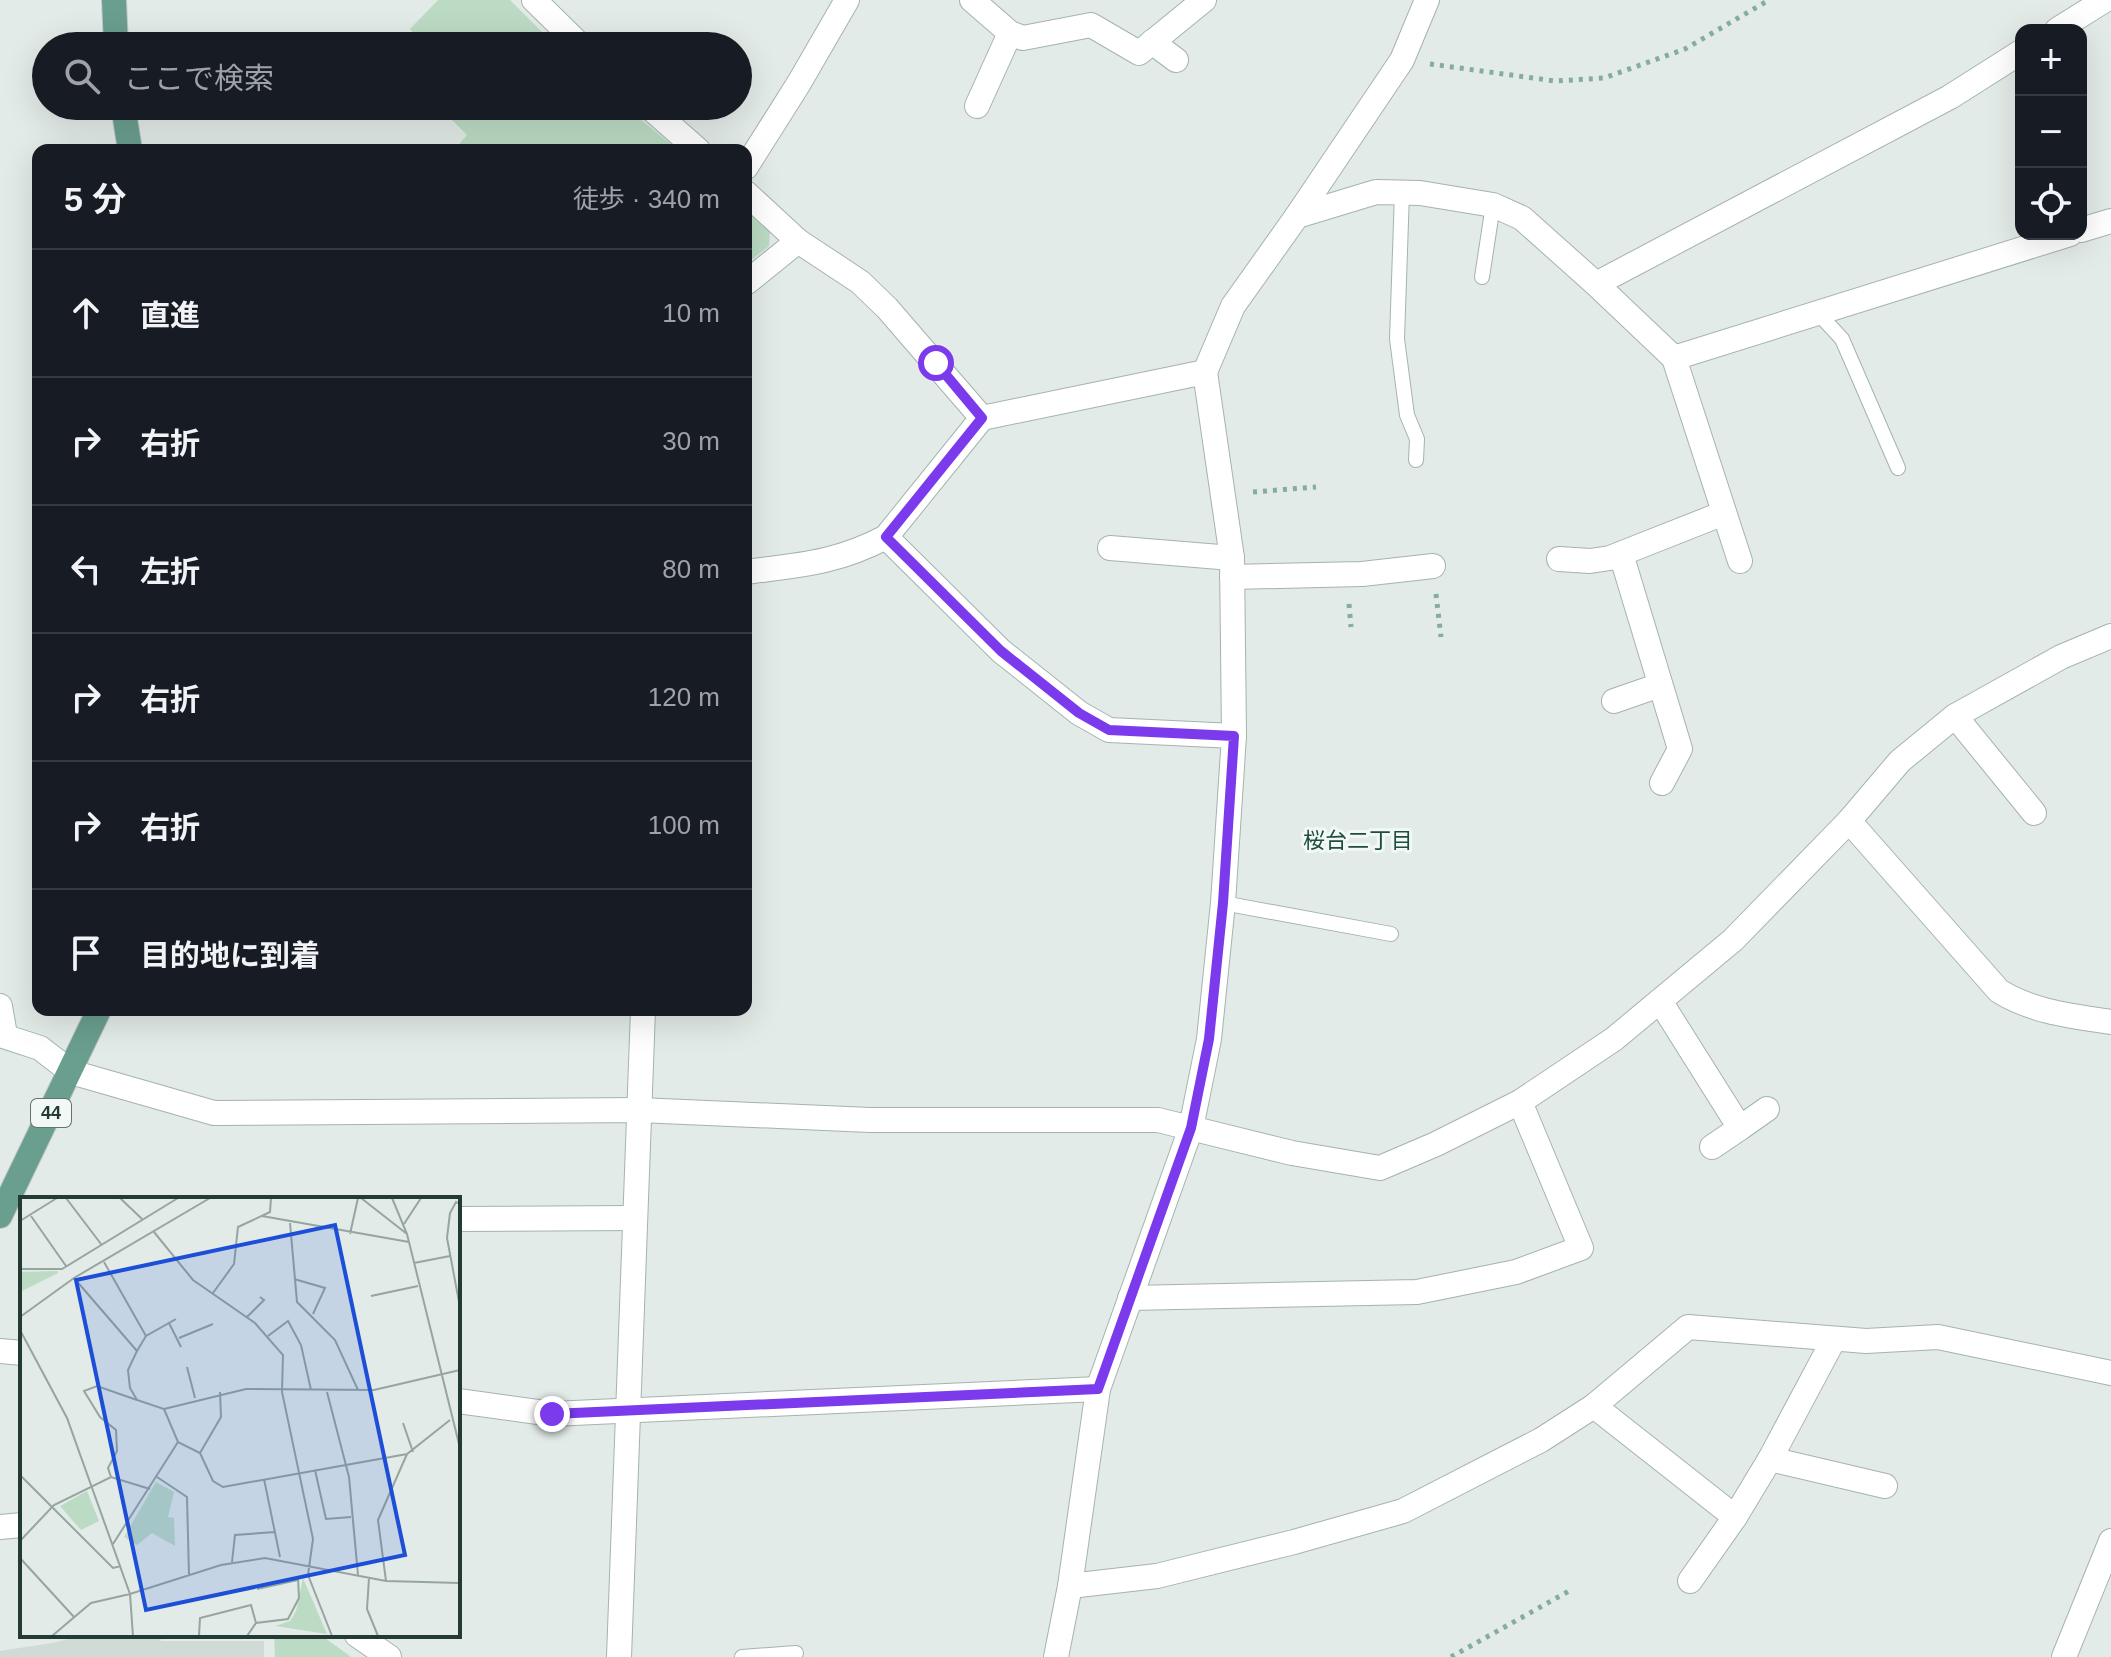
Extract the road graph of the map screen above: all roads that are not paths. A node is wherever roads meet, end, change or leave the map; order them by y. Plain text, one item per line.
1 (114, 0) edge
2 (534, 0) edge
3 (847, 0) edge
4 (972, 0) edge
5 (1204, 0) edge
6 (1427, 0) edge
7 (2105, 0) edge
8 (2067, 24) edge
9 (115, 32) edge
10 (567, 32) edge
11 (1010, 33) junction
12 (1152, 42) junction
13 (2015, 56) edge
14 (1176, 60) dead end
15 (977, 106) dead end
16 (125, 120) edge
17 (664, 120) edge
18 (129, 144) edge
19 (691, 144) edge
20 (752, 157) edge
21 (1402, 192) junction
22 (752, 199) edge
23 (1493, 205) junction
24 (1297, 216) junction
25 (2111, 221) edge
26 (2087, 228) edge
27 (2051, 240) edge
28 (798, 241) junction
29 (1482, 277) dead end
30 (752, 278) edge
31 (1596, 284) junction
32 (1818, 313) junction
33 (1674, 358) junction
34 (1205, 372) junction
35 (982, 418) junction
36 (1416, 460) dead end
37 (1898, 468) dead end
38 (1724, 513) junction
39 (886, 537) junction
40 (1110, 548) dead end
41 (1621, 554) junction
42 (1559, 559) dead end
43 (1740, 561) dead end
44 (1433, 566) road end
45 (1232, 567) junction
46 (752, 571) edge
47 (2111, 636) edge
48 (1660, 685) junction
49 (1614, 701) dead end
50 (1955, 716) junction
51 (1234, 736) junction
52 (1662, 783) dead end
53 (2034, 813) dead end
54 (1849, 821) junction
55 (1223, 903) junction
56 (1391, 934) dead end
57 (1660, 1001) junction
58 (0, 1006) edge
59 (96, 1016) edge
60 (643, 1016) edge
61 (2111, 1022) edge
62 (2, 1035) edge
63 (71, 1072) junction
64 (1520, 1102) junction
65 (1767, 1109) dead end
66 (639, 1110) junction
67 (1191, 1128) junction
68 (1740, 1128) junction
69 (1712, 1147) dead end
70 (0, 1216) edge
71 (635, 1218) junction
72 (460, 1219) edge
73 (1130, 1298) junction
74 (1834, 1339) junction
75 (0, 1351) edge
76 (20, 1353) edge
77 (2111, 1373) edge
78 (1098, 1389) junction
79 (460, 1401) edge
80 (1594, 1406) junction
81 (626, 1410) junction
82 (1770, 1459) junction
83 (1885, 1486) dead end
84 (1735, 1517) junction
85 (20, 1525) edge
86 (0, 1527) edge
87 (2111, 1541) edge
88 (1690, 1581) dead end
89 (1070, 1586) junction
90 (360, 1637) edge
91 (796, 1653) dead end
92 (389, 1657) edge
93 (619, 1657) edge
94 (742, 1657) edge
95 (1056, 1657) edge
96 (2064, 1657) edge

1 - 9 main road
2 - 10 street
3 - 20 street
4 - 11 street
5 - 12 street
6 - 24 street
7 - 8 street
11 - 12 street
11 - 15 street
12 - 14 street
13 - 31 street
16 - 18 main road
17 - 19 street
21 - 23 street
21 - 24 street
21 - 36 lane
22 - 28 street
23 - 29 lane
23 - 31 street
24 - 34 street
25 - 26 street
27 - 32 street
28 - 30 street
28 - 35 street
31 - 33 street
32 - 33 street
32 - 37 lane
33 - 38 street
34 - 35 street
34 - 45 street
35 - 39 street
38 - 41 street
38 - 43 street
39 - 46 street
39 - 51 street
40 - 45 street
41 - 42 street
41 - 48 street
44 - 45 street
45 - 51 street
47 - 50 street
48 - 49 street
48 - 52 street
50 - 53 street
50 - 54 street
51 - 55 street
54 - 57 street
54 - 61 street
55 - 56 lane
55 - 67 street
57 - 64 street
57 - 68 street
58 - 62 street
59 - 63 main road, 44
60 - 66 street
62 - 63 street
63 - 66 street
63 - 70 main road, 44
64 - 67 street
64 - 73 street
65 - 68 street
66 - 67 street
66 - 71 street
67 - 73 street
68 - 69 street
71 - 72 street
71 - 81 street
73 - 78 street
74 - 77 street
74 - 80 street
74 - 82 street
75 - 76 street
78 - 81 street
78 - 89 street
79 - 81 street
80 - 84 street
80 - 89 street
81 - 93 street
82 - 83 street
82 - 84 street
84 - 88 street
85 - 86 street
87 - 96 street
89 - 95 street
90 - 92 street
91 - 94 lane

